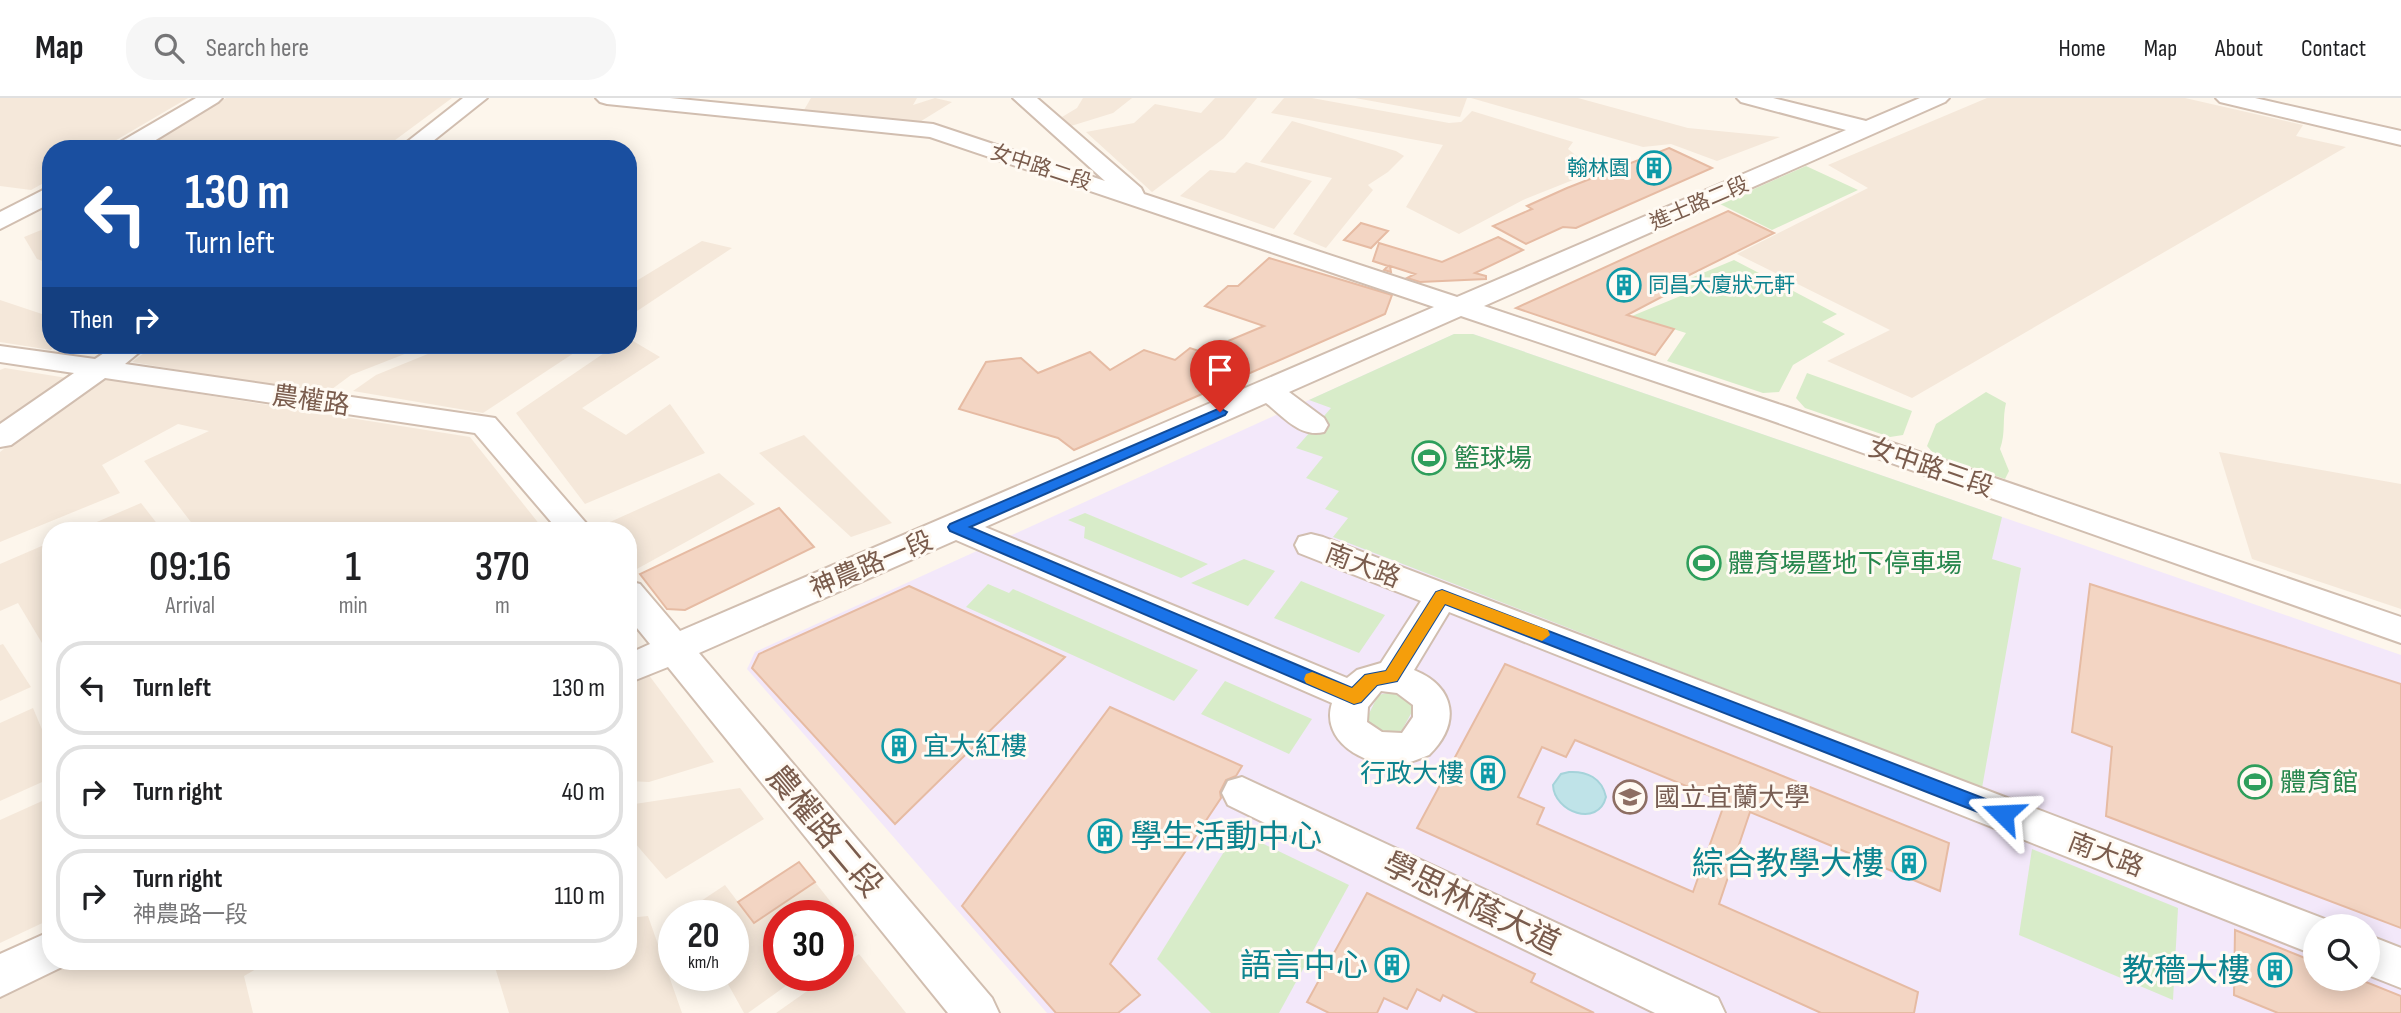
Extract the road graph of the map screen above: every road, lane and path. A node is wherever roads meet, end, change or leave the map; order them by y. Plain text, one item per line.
1 (211, 98) edge
2 (477, 98) edge
3 (607, 98) edge
4 (1024, 98) edge
5 (1748, 98) edge
6 (1938, 98) edge
7 (2227, 98) edge
8 (1869, 129) junction
9 (2401, 138) edge
10 (140, 140) edge
11 (421, 140) edge
12 (42, 198) edge
13 (1143, 201) junction
14 (0, 222) edge
15 (1460, 306) junction
16 (0, 354) edge
17 (120, 354) edge
18 (98, 369) junction
19 (1269, 391) junction
20 (1313, 425) dead end
21 (0, 438) edge
22 (569, 522) edge
23 (956, 527) junction
24 (1311, 545) dead end
25 (1442, 596) junction
26 (637, 604) edge
27 (2401, 630) edge
28 (674, 650) junction
29 (637, 665) edge
30 (1391, 677) junction
31 (1354, 697) junction
32 (1242, 793) dead end
33 (2303, 930) edge
34 (42, 955) edge
35 (2380, 960) edge
36 (2401, 968) edge
37 (0, 976) edge
38 (976, 1013) edge
39 (1702, 1013) edge

1 - 10 street
2 - 11 street
3 - 13 street, 女中路二段
4 - 13 street
5 - 8 street
6 - 8 street, 進士路二段
7 - 9 street
8 - 15 street, 進士路二段
12 - 14 street
13 - 15 street, 女中路二段
15 - 19 street, 神農路一段
15 - 27 street, 女中路三段
16 - 18 street, 農權路
17 - 18 street
18 - 21 street
18 - 22 street, 農權路
19 - 20 street
19 - 23 street, 神農路一段
23 - 28 street, 神農路一段
23 - 31 street
24 - 25 street, 南大路
25 - 30 street
25 - 33 street, 南大路
26 - 28 street
28 - 29 street, 神農路一段
28 - 38 street, 農權路二段
30 - 31 street
30 - 31 street
32 - 39 street, 學思林蔭大道
34 - 37 street
35 - 36 street

